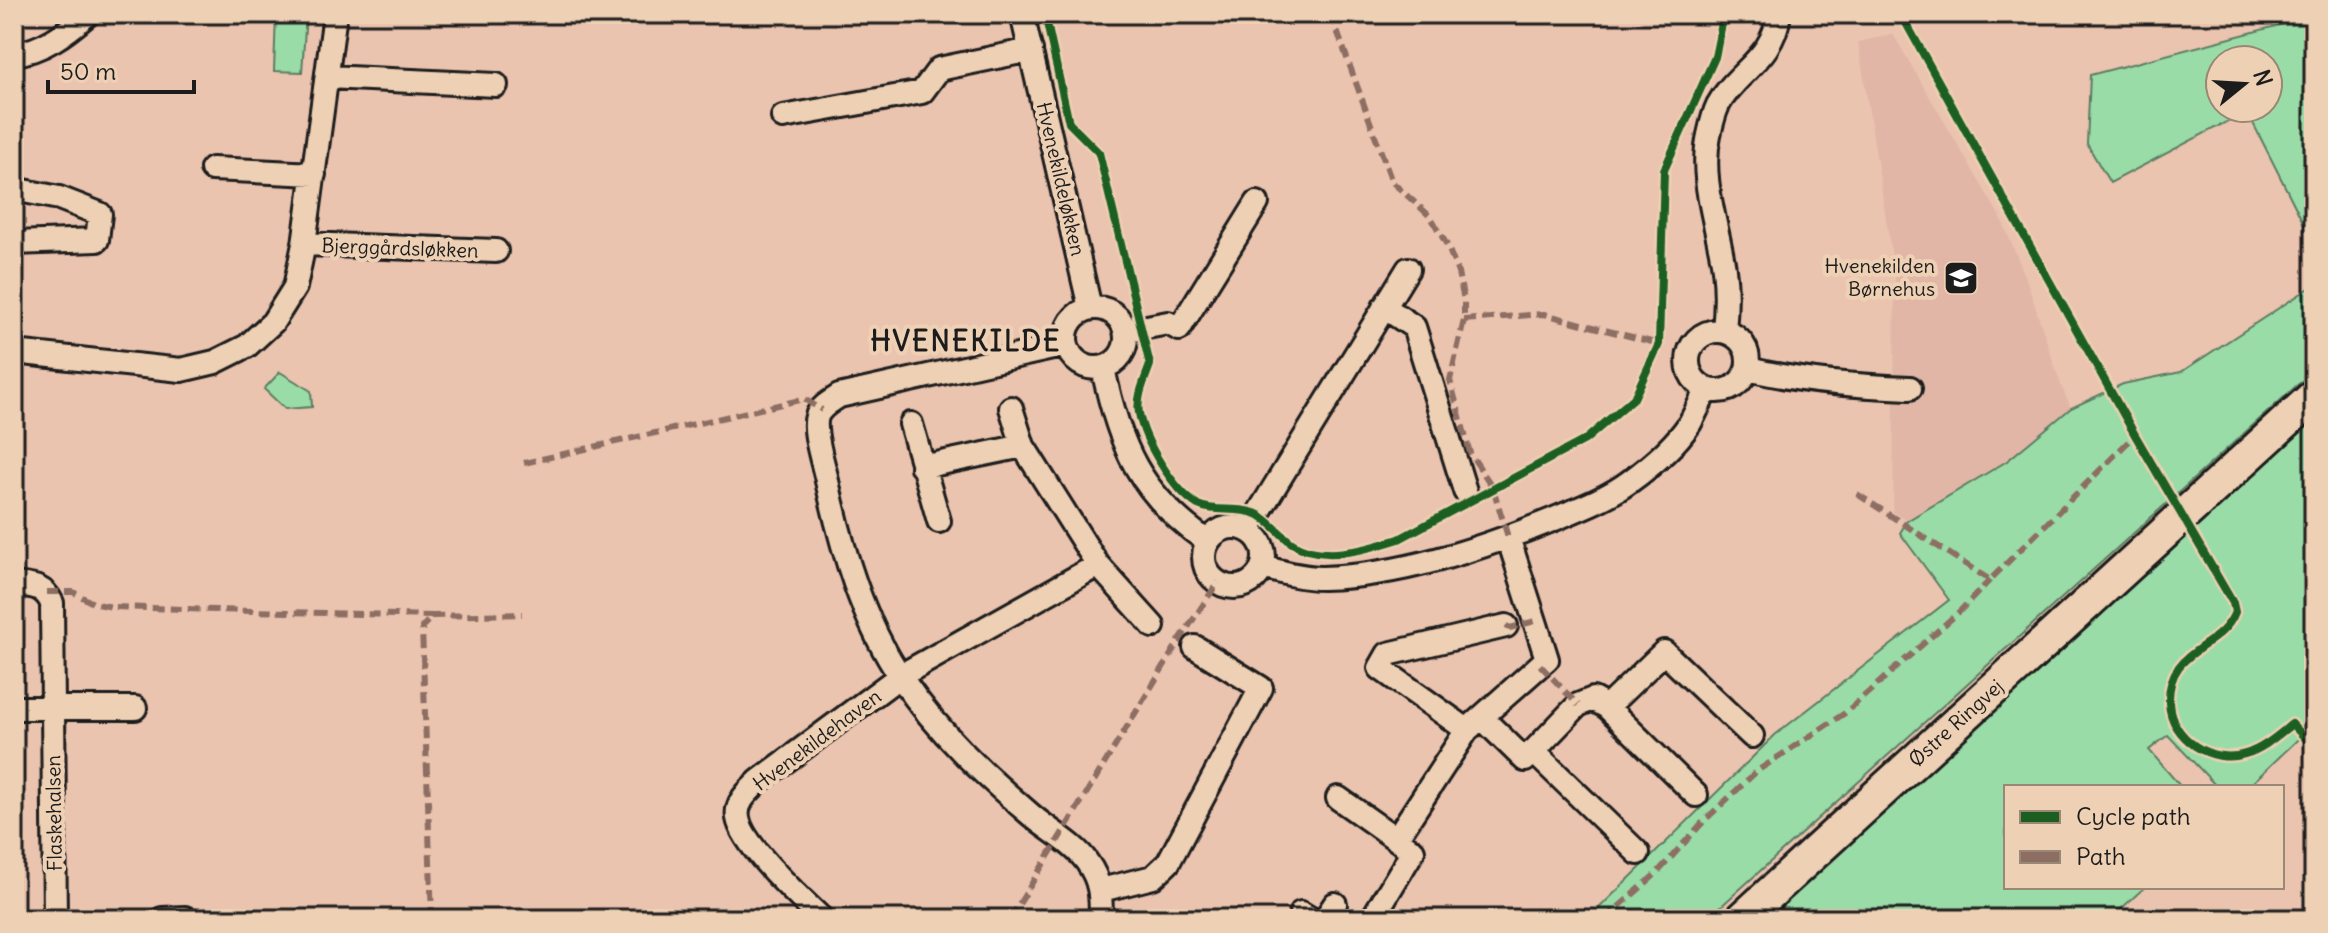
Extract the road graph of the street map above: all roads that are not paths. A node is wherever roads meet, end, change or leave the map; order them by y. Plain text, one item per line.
1 (88, 14) edge
2 (335, 14) edge
3 (1022, 14) edge
4 (1779, 14) edge
5 (1031, 50) junction
6 (14, 54) edge
7 (327, 77) junction
8 (496, 85) dead end
9 (783, 117) dead end
10 (212, 169) dead end
11 (314, 174) junction
12 (14, 189) edge
13 (1257, 203) dead end
14 (14, 243) edge
15 (304, 244) junction
16 (496, 251) dead end
17 (1408, 269) dead end
18 (1384, 307) junction
19 (1090, 308) junction
20 (1126, 331) junction
21 (1724, 331) junction
22 (1066, 345) junction
23 (14, 352) edge
24 (1103, 368) junction
25 (1748, 369) junction
26 (1910, 388) dead end
27 (1706, 390) junction
28 (2314, 396) edge
29 (1011, 408) dead end
30 (911, 424) dead end
31 (1023, 446) junction
32 (922, 467) junction
33 (1465, 491) dead end
34 (939, 521) dead end
35 (1248, 530) junction
36 (1508, 537) junction
37 (1208, 542) junction
38 (1098, 565) junction
39 (1262, 567) junction
40 (14, 584) edge
41 (1153, 626) dead end
42 (1506, 626) dead end
43 (1195, 647) dead end
44 (900, 676) junction
45 (1607, 707) junction
46 (14, 708) edge
47 (53, 708) junction
48 (135, 708) dead end
49 (1474, 724) junction
50 (1752, 736) dead end
51 (1533, 751) junction
52 (1696, 795) dead end
53 (1338, 798) dead end
54 (1396, 839) junction
55 (1638, 853) dead end
56 (1101, 890) junction
57 (185, 918) edge
58 (55, 919) edge
59 (162, 919) edge
60 (822, 919) edge
61 (1101, 919) edge
62 (1372, 919) edge
63 (1742, 919) edge

1 - 6 street
2 - 7 street, Bjerggårdsløkken
3 - 5 street, Hvenekildeløkken
4 - 21 street
5 - 9 street
5 - 19 street, Hvenekildeløkken
7 - 8 street
7 - 11 street, Bjerggårdsløkken
10 - 11 street
11 - 15 street, Bjerggårdsløkken
12 - 14 street
13 - 20 street
15 - 16 street, Bjerggårdsløkken
15 - 23 street, Bjerggårdsløkken
17 - 18 street
18 - 33 street
18 - 35 street
19 - 20 street
19 - 22 street
20 - 24 street
21 - 25 street
21 - 27 street
22 - 24 street
22 - 44 street, Hvenekildehaven
24 - 37 street
25 - 26 street
25 - 27 street
27 - 36 street
28 - 63 main road, Østre Ringvej
29 - 31 street
30 - 32 street
31 - 32 street
31 - 38 street
32 - 34 street
35 - 37 street
35 - 39 street
36 - 39 street
36 - 49 street
37 - 39 street
38 - 41 street
38 - 44 street, Hvenekildehaven
40 - 47 street, Flaskehalsen
42 - 49 street
43 - 56 street
44 - 56 street, Hvenekildehaven
44 - 60 street, Hvenekildehaven
45 - 50 street
45 - 51 street
45 - 52 street
46 - 47 street
47 - 48 street
47 - 58 street, Flaskehalsen
49 - 51 street
49 - 54 street
51 - 55 street
53 - 54 street
54 - 62 street
56 - 61 street, Hvenekildehaven
57 - 59 street

